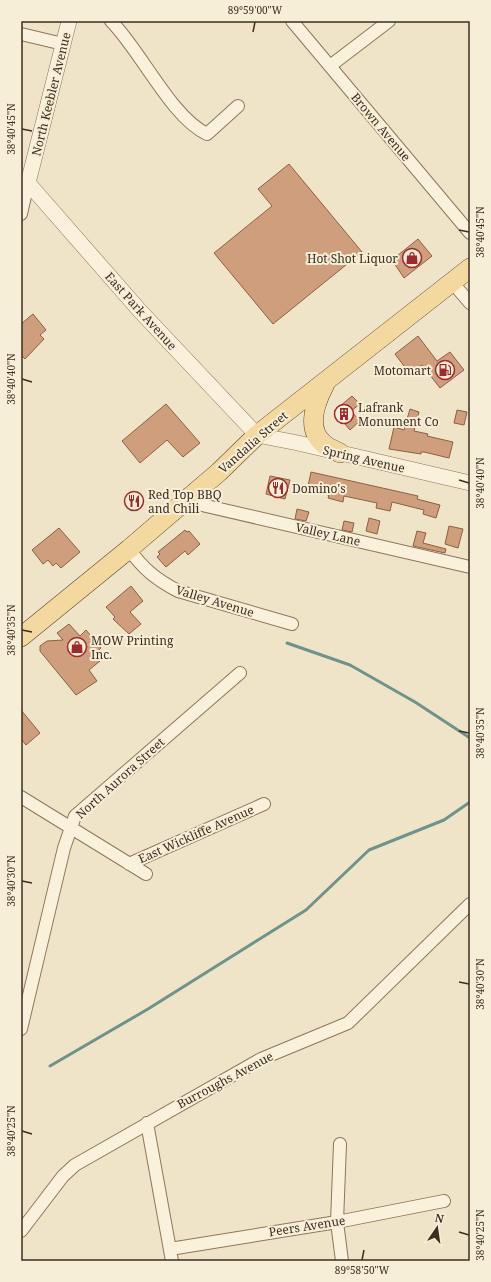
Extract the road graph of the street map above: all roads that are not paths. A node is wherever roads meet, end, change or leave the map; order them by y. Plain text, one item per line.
1 (69, 21) edge
2 (111, 21) edge
3 (292, 21) edge
4 (389, 21) edge
5 (21, 34) edge
6 (63, 44) junction
7 (330, 66) junction
8 (238, 106) dead end
9 (28, 183) junction
10 (21, 212) edge
11 (470, 233) edge
12 (470, 268) edge
13 (452, 282) junction
14 (470, 303) edge
15 (326, 382) junction
16 (257, 435) junction
17 (340, 453) junction
18 (470, 484) edge
19 (185, 501) junction
20 (129, 550) junction
21 (470, 567) edge
22 (292, 624) dead end
23 (21, 637) edge
24 (240, 673) dead end
25 (21, 797) edge
26 (264, 804) dead end
27 (70, 827) junction
28 (129, 864) junction
29 (146, 874) dead end
30 (470, 904) edge
31 (21, 1029) edge
32 (147, 1123) junction
33 (340, 1144) dead end
34 (444, 1201) dead end
35 (337, 1222) junction
36 (21, 1231) edge
37 (170, 1249) junction
38 (172, 1261) edge
39 (342, 1261) edge

1 - 6 street, North Keebler Avenue
2 - 8 street
3 - 7 street, Brown Avenue
4 - 7 street
5 - 6 street
6 - 9 street, North Keebler Avenue
7 - 11 street, Brown Avenue
9 - 10 street, North Keebler Avenue
9 - 16 street, East Park Avenue
12 - 13 main road, Vandalia Street
13 - 14 street
13 - 15 main road, Vandalia Street
15 - 16 main road, Vandalia Street
15 - 17 main road
16 - 17 street, Spring Avenue
16 - 19 main road, Vandalia Street
17 - 18 street, Spring Avenue
19 - 20 main road, Vandalia Street
19 - 21 street, Valley Lane
20 - 22 street, Valley Avenue
20 - 23 main road, Vandalia Street
24 - 27 street, North Aurora Street
25 - 27 street, East Wickliffe Avenue
26 - 28 street, East Wickliffe Avenue
27 - 28 street, East Wickliffe Avenue
27 - 31 street, North Aurora Street
28 - 29 street, East Wickliffe Avenue
30 - 32 street, Burroughs Avenue
32 - 36 street, Burroughs Avenue
32 - 37 street
33 - 35 street
34 - 35 street, Peers Avenue
35 - 37 street, Peers Avenue
35 - 39 street
37 - 38 street

